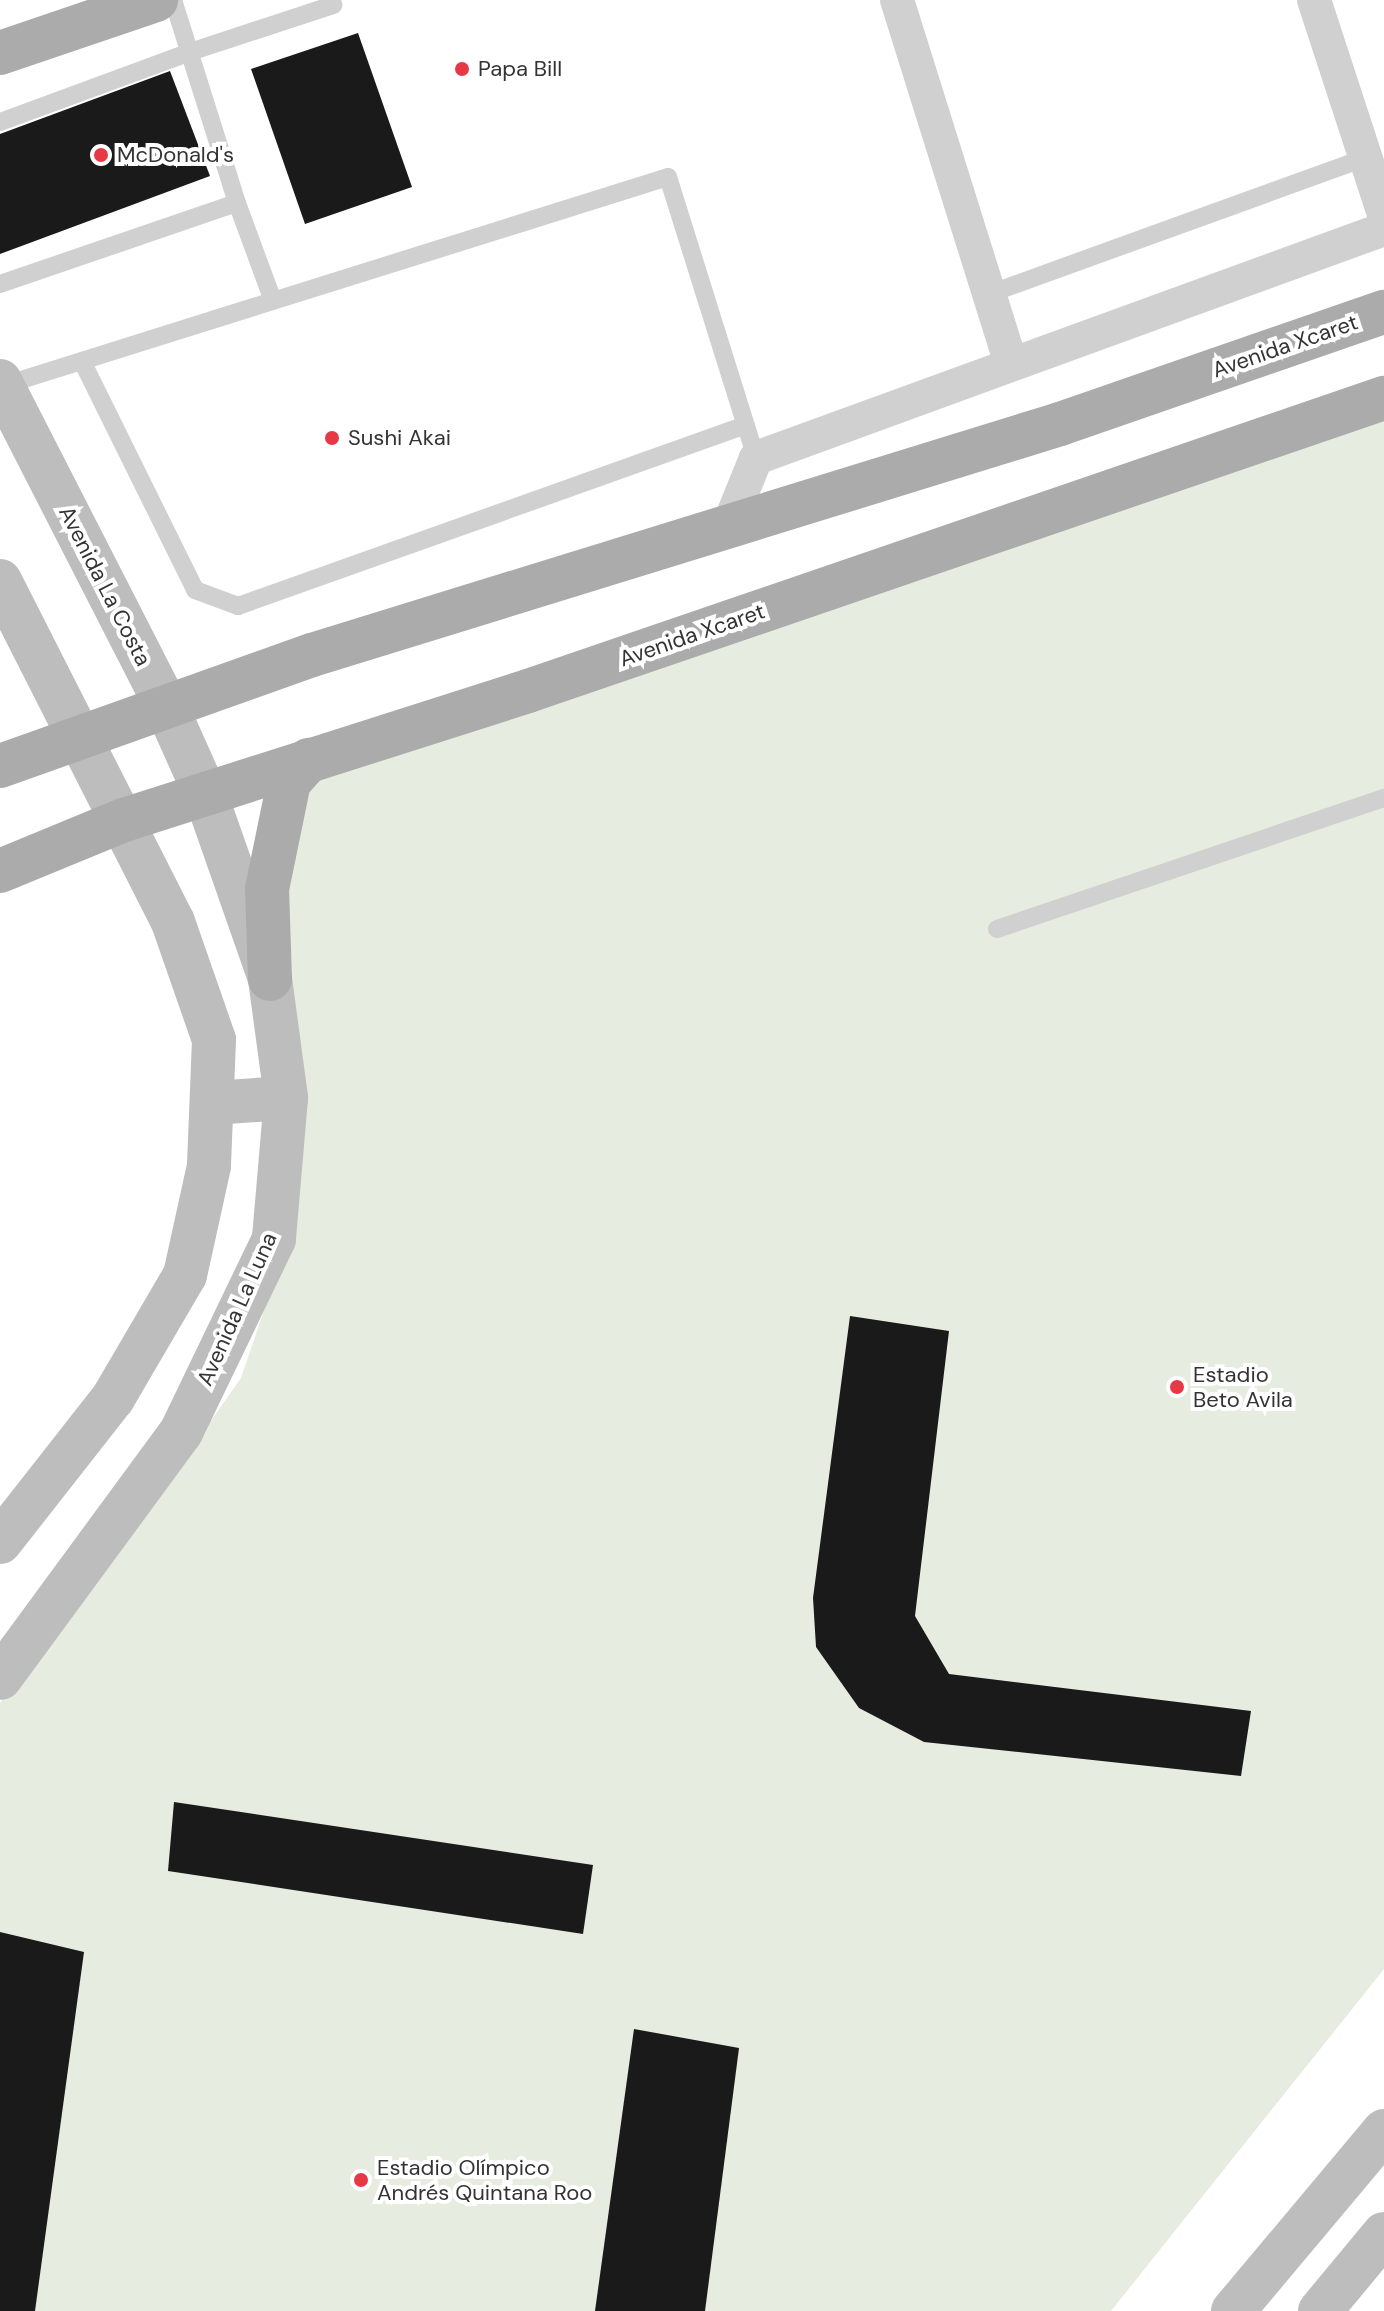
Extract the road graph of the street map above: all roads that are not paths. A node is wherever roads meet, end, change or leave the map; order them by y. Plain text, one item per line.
1 (156, 0) edge
2 (173, 0) edge
3 (897, 0) edge
4 (1314, 0) edge
5 (333, 5) dead end
6 (190, 52) junction
7 (0, 53) edge
8 (0, 122) edge
9 (1365, 158) junction
10 (237, 203) junction
11 (1384, 214) edge
12 (1384, 229) edge
13 (0, 284) edge
14 (989, 294) junction
15 (273, 301) junction
16 (1384, 312) edge
17 (82, 361) junction
18 (1011, 363) junction
19 (1, 383) edge
20 (1384, 398) edge
21 (746, 425) junction
22 (756, 458) junction
23 (728, 527) junction
24 (0, 581) edge
25 (166, 706) junction
26 (80, 735) junction
27 (309, 760) junction
28 (0, 766) edge
29 (205, 793) junction
30 (1384, 798) edge
31 (124, 820) junction
32 (0, 871) edge
33 (997, 929) dead end
34 (270, 979) junction
35 (286, 1098) junction
36 (212, 1103) junction
37 (0, 1542) edge
38 (0, 1678) edge
39 (1384, 2131) edge
40 (1384, 2234) edge
41 (1233, 2311) edge
42 (1320, 2311) edge

1 - 7 main road
2 - 6 lane
3 - 14 street
4 - 9 street
5 - 6 lane
6 - 8 lane
6 - 10 lane
9 - 11 street
9 - 14 lane
10 - 13 lane
10 - 15 lane
12 - 18 street
14 - 18 street
15 - 17 lane
15 - 21 lane
16 - 23 main road, Avenida Xcaret
17 - 19 lane
17 - 21 lane
18 - 22 street
19 - 25 main road, Avenida La Costa
20 - 27 main road, Avenida Xcaret
21 - 22 lane
22 - 23 street
23 - 25 main road, Avenida Xcaret
24 - 26 main road
25 - 26 main road, Avenida Xcaret
25 - 29 main road, Avenida La Costa
26 - 28 main road, Avenida Xcaret
26 - 31 main road
27 - 29 main road, Avenida Xcaret
27 - 34 main road
29 - 31 main road, Avenida Xcaret
29 - 34 main road, Avenida La Luna
30 - 33 lane
31 - 32 main road, Avenida Xcaret
31 - 36 main road
34 - 35 main road, Avenida La Luna
35 - 36 main road
35 - 38 main road, Avenida La Luna
36 - 37 main road
39 - 41 main road
40 - 42 main road

